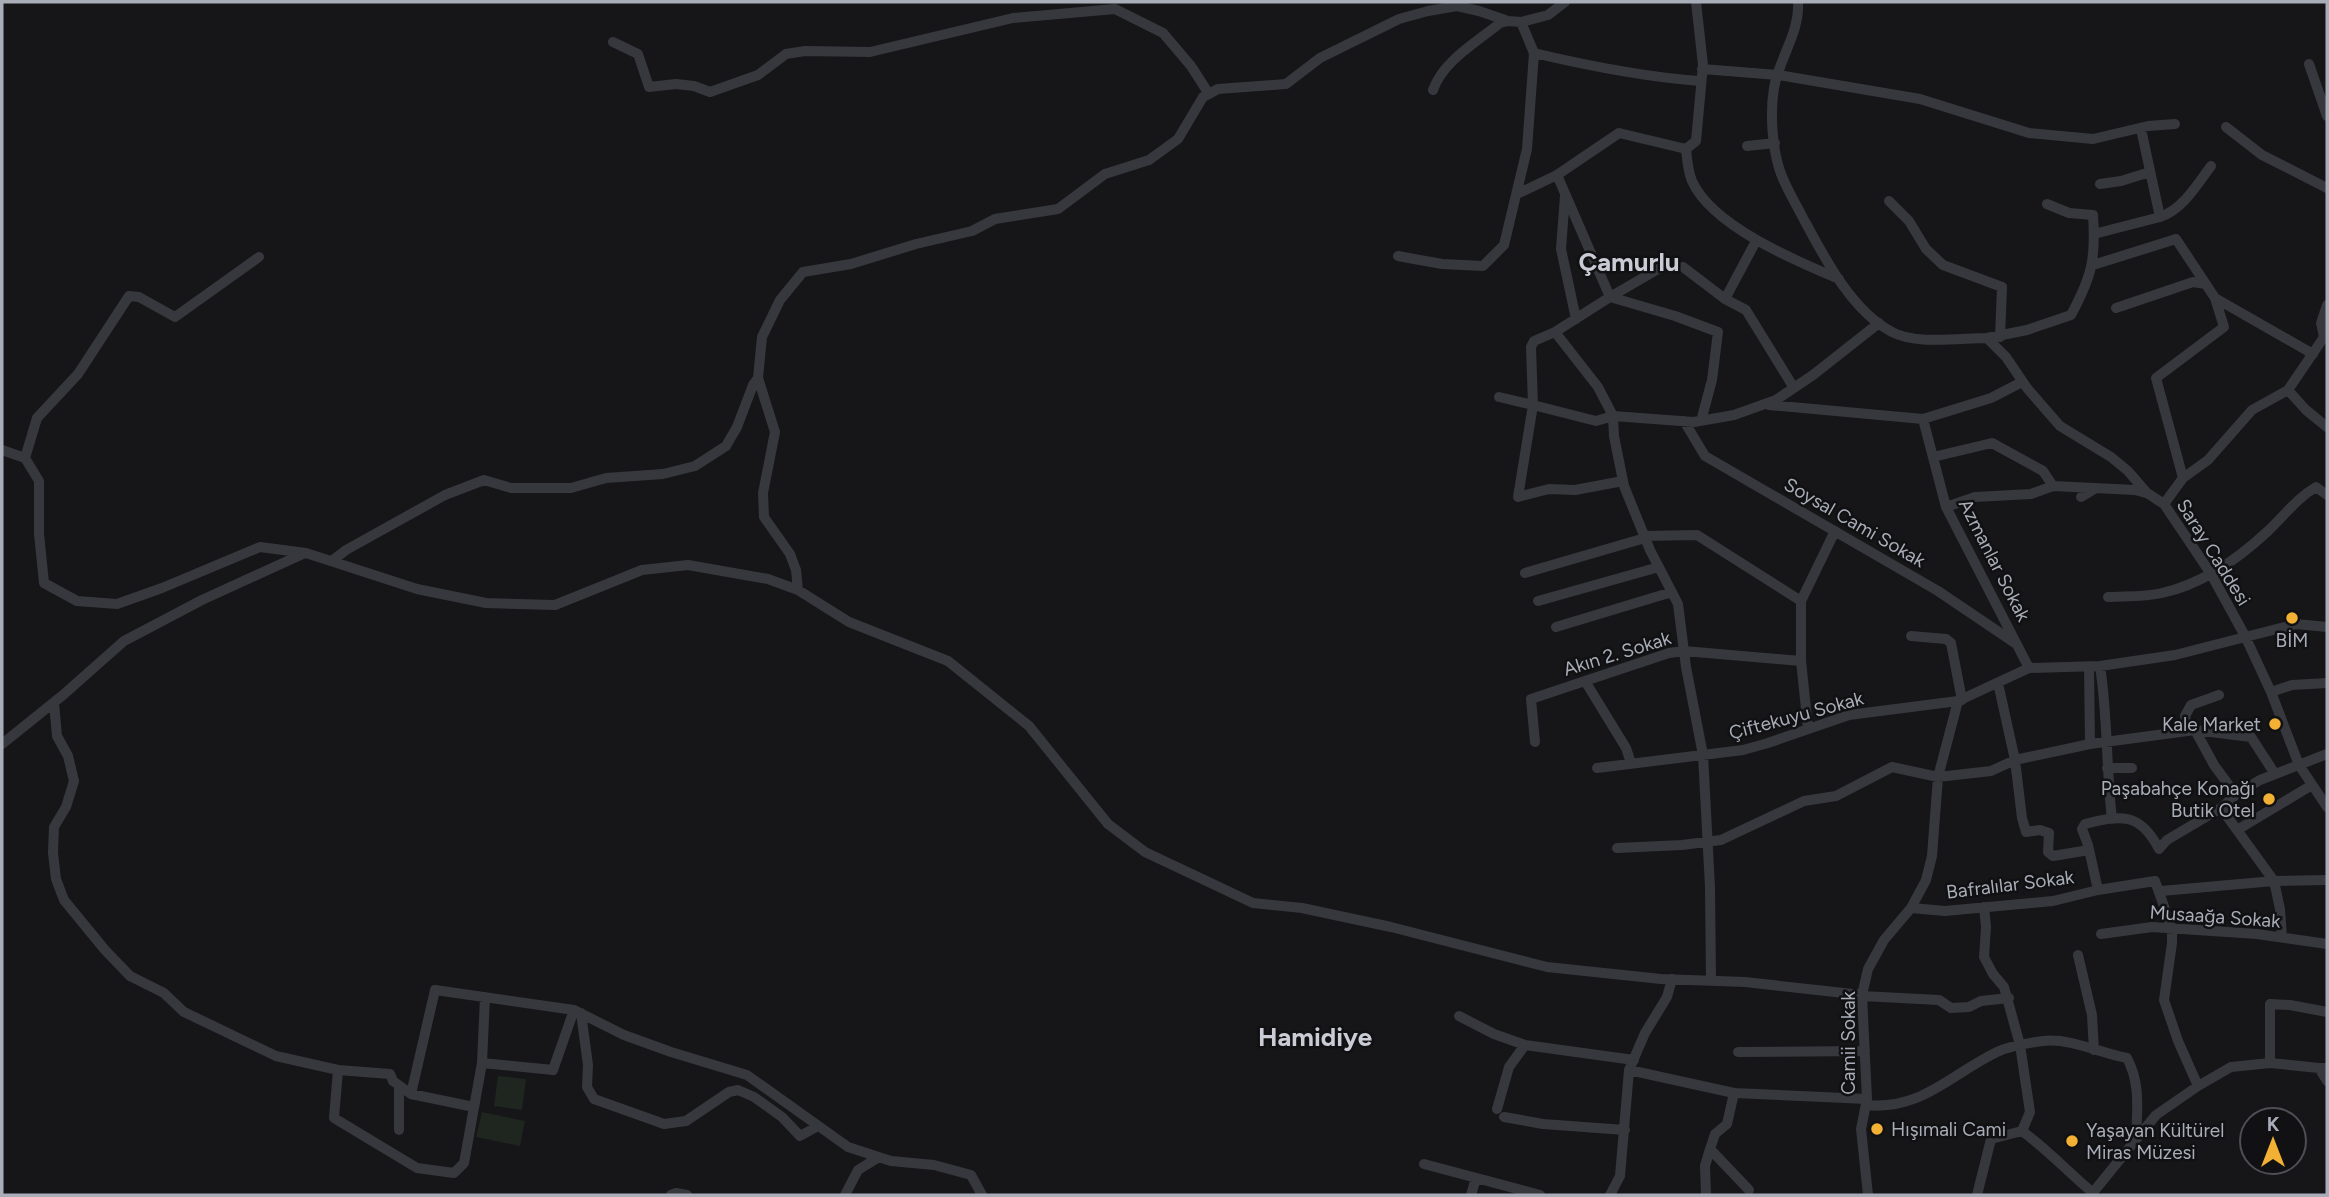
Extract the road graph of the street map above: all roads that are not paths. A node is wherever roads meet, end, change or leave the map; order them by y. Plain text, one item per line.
1 (1565, 2) edge
2 (1696, 2) edge
3 (1798, 2) edge
4 (1508, 21) junction
5 (1521, 22) junction
6 (613, 42) dead end
7 (1534, 53) junction
8 (2309, 64) dead end
9 (1703, 69) junction
10 (1778, 75) junction
11 (1700, 81) junction
12 (1433, 90) dead end
13 (1209, 93) junction
14 (2327, 116) edge
15 (2175, 124) dead end
16 (2225, 127) dead end
17 (2141, 129) junction
18 (1775, 144) junction
19 (1747, 146) dead end
20 (1686, 149) junction
21 (2211, 166) dead end
22 (2150, 172) junction
23 (1557, 175) junction
24 (2100, 184) dead end
25 (2327, 188) edge
26 (1565, 193) junction
27 (1517, 194) junction
28 (1889, 201) dead end
29 (2047, 204) dead end
30 (2160, 217) junction
31 (2094, 234) junction
32 (1756, 241) junction
33 (1398, 256) dead end
34 (258, 257) dead end
35 (1665, 265) dead end
36 (2092, 265) junction
37 (1683, 267) dead end
38 (1839, 279) junction
39 (2206, 284) junction
40 (1610, 297) junction
41 (2215, 298) junction
42 (1725, 299) junction
43 (2327, 305) edge
44 (2116, 307) dead end
45 (1576, 319) junction
46 (1879, 323) junction
47 (2324, 325) edge
48 (1555, 332) junction
49 (2000, 337) junction
50 (1987, 338) junction
51 (2313, 354) junction
52 (758, 378) junction
53 (2022, 382) junction
54 (1794, 388) junction
55 (2288, 390) junction
56 (1499, 397) dead end
57 (1533, 405) junction
58 (1763, 405) junction
59 (1613, 416) junction
60 (1923, 419) junction
61 (1684, 421) junction
62 (1701, 421) junction
63 (2327, 427) edge
64 (2, 450) edge
65 (1933, 457) junction
66 (25, 458) junction
67 (2183, 478) junction
68 (1623, 481) junction
69 (2053, 486) junction
70 (2096, 488) junction
71 (2147, 493) junction
72 (2327, 495) edge
73 (2081, 496) dead end
74 (2164, 504) junction
75 (1946, 507) junction
76 (1835, 531) junction
77 (1645, 537) junction
78 (306, 552) junction
79 (332, 561) junction
80 (1659, 567) junction
81 (1525, 573) dead end
82 (2211, 574) junction
83 (799, 590) junction
84 (1672, 592) junction
85 (2109, 597) dead end
86 (1538, 601) dead end
87 (1801, 601) junction
88 (2327, 626) edge
89 (1556, 627) dead end
90 (1911, 636) dead end
91 (2245, 636) junction
92 (2019, 645) junction
93 (1684, 651) junction
94 (1801, 661) junction
95 (2095, 667) junction
96 (2029, 668) junction
97 (1585, 681) junction
98 (1998, 683) junction
99 (2327, 683) edge
100 (2271, 692) junction
101 (2219, 695) dead end
102 (1960, 701) junction
103 (54, 703) junction
104 (1808, 728) junction
105 (2192, 731) junction
106 (1535, 742) dead end
107 (2106, 742) junction
108 (2, 744) edge
109 (2090, 744) junction
110 (2327, 754) edge
111 (1703, 755) junction
112 (2015, 760) junction
113 (1631, 764) junction
114 (2299, 765) junction
115 (1597, 768) dead end
116 (2107, 768) junction
117 (2132, 768) dead end
118 (2275, 774) junction
119 (1938, 777) junction
120 (2312, 785) junction
121 (2236, 795) junction
122 (2327, 807) edge
123 (2221, 808) junction
124 (2112, 819) junction
125 (2237, 830) junction
126 (1708, 841) junction
127 (1617, 848) dead end
128 (2089, 850) junction
129 (2327, 880) edge
130 (2274, 881) junction
131 (2158, 886) junction
132 (2098, 890) junction
133 (1984, 907) junction
134 (1911, 908) junction
135 (2172, 929) junction
136 (2101, 934) dead end
137 (2282, 937) junction
138 (2327, 944) edge
139 (2078, 955) dead end
140 (1672, 979) junction
141 (1711, 981) junction
142 (1862, 995) junction
143 (485, 997) junction
144 (2008, 998) junction
145 (578, 1011) junction
146 (2327, 1012) edge
147 (1459, 1016) dead end
148 (1525, 1045) junction
149 (2020, 1045) junction
150 (2094, 1050) junction
151 (1865, 1051) junction
152 (1738, 1052) dead end
153 (482, 1063) junction
154 (2270, 1063) junction
155 (1632, 1065) junction
156 (2323, 1068) edge
157 (338, 1070) junction
158 (2327, 1082) edge
159 (399, 1086) junction
160 (2198, 1086) junction
161 (1734, 1093) junction
162 (411, 1094) junction
163 (1866, 1102) junction
164 (474, 1107) junction
165 (818, 1126) junction
166 (399, 1130) dead end
167 (1625, 1130) junction
168 (2022, 1131) junction
169 (2136, 1139) junction
170 (1710, 1149) junction
171 (879, 1157) junction
172 (1424, 1164) dead end
173 (1476, 1178) junction
174 (1749, 1190) dead end
175 (2092, 1194) edge
176 (671, 1195) edge
177 (687, 1195) edge
178 (845, 1195) edge
179 (982, 1195) edge
180 (1471, 1195) edge
181 (1540, 1195) edge
182 (1610, 1195) edge
183 (1706, 1195) edge
184 (1868, 1195) edge
185 (1977, 1195) edge

1 - 5 street
2 - 9 street
3 - 10 street
4 - 5 street
4 - 12 street
4 - 13 street
5 - 7 street
6 - 13 street
7 - 11 street
7 - 27 street
8 - 14 street
9 - 10 street
9 - 11 street
10 - 17 street
10 - 18 street
11 - 20 street
13 - 52 street
15 - 17 street
16 - 25 street
17 - 22 street
18 - 19 street
18 - 38 street
20 - 23 street
20 - 32 street
21 - 30 street
22 - 24 street
22 - 30 street
23 - 26 street
23 - 27 street
26 - 40 street
26 - 45 street
27 - 33 street
28 - 49 street
29 - 31 street
30 - 31 street
31 - 36 street
32 - 38 street
32 - 42 street
34 - 66 street
35 - 40 street
36 - 39 street
36 - 49 street
37 - 42 street
38 - 46 street
39 - 41 street
39 - 44 street
40 - 45 street
40 - 62 street
41 - 51 street
41 - 67 street
42 - 54 street
43 - 47 street
45 - 48 street
46 - 50 street
46 - 54 street
47 - 51 street
48 - 57 street
48 - 59 street
49 - 50 street
50 - 53 street, Saray Caddesi
51 - 55 street
52 - 79 street
52 - 83 street
53 - 60 street
53 - 71 street, Saray Caddesi
54 - 58 street
55 - 63 street
55 - 67 street
56 - 57 street
57 - 59 street
57 - 68 street
58 - 60 street
58 - 62 street
59 - 61 street
59 - 68 street
60 - 65 street, Azmanlar Sokak
61 - 62 street
61 - 76 street, Soysal Cami Sokak
64 - 66 street
65 - 69 street
65 - 75 street, Azmanlar Sokak
66 - 78 street
67 - 74 street
68 - 77 street
69 - 70 street
69 - 75 street
70 - 71 street
70 - 73 street
71 - 74 street, Saray Caddesi
72 - 82 street
74 - 82 street, Saray Caddesi
75 - 92 street, Azmanlar Sokak
76 - 87 street
76 - 92 street, Soysal Cami Sokak
77 - 80 street
77 - 81 street
77 - 87 street
78 - 79 street
78 - 103 street
79 - 83 street
80 - 84 street
80 - 86 street
82 - 85 street
82 - 91 street, Saray Caddesi
83 - 140 street
84 - 89 street
84 - 93 street
87 - 94 street
88 - 91 street, Çiftekuyu Sokak
90 - 102 street
91 - 95 street, Çiftekuyu Sokak
91 - 100 street, Saray Caddesi
92 - 96 street, Azmanlar Sokak
93 - 94 street, Akın 2. Sokak
93 - 97 street, Akın 2. Sokak
93 - 111 street
94 - 104 street
95 - 96 street, Çiftekuyu Sokak
95 - 107 street
95 - 109 street
96 - 98 street, Çiftekuyu Sokak
97 - 106 street, Akın 2. Sokak
97 - 113 street
98 - 102 street, Çiftekuyu Sokak
98 - 112 street
99 - 100 street
100 - 114 street, Saray Caddesi
101 - 105 street
102 - 104 street, Çiftekuyu Sokak
102 - 119 street, Camii Sokak
103 - 108 street
103 - 157 street
104 - 111 street, Çiftekuyu Sokak
105 - 107 street
105 - 118 street
105 - 121 street
107 - 109 street
107 - 116 street
109 - 112 street
110 - 114 street
111 - 113 street, Çiftekuyu Sokak
111 - 126 street
112 - 119 street
112 - 128 street
113 - 115 street, Çiftekuyu Sokak
114 - 118 street
114 - 120 street, Saray Caddesi
116 - 117 street
116 - 124 street
118 - 121 street
119 - 126 street
119 - 134 street, Camii Sokak
120 - 122 street, Saray Caddesi
120 - 125 street
121 - 123 street
123 - 124 street
123 - 125 street
124 - 128 street
125 - 130 street
126 - 127 street
126 - 141 street
128 - 132 street
129 - 130 street, Bafralılar Sokak
130 - 131 street, Bafralılar Sokak
130 - 137 street
131 - 132 street, Bafralılar Sokak
131 - 135 street
132 - 133 street, Bafralılar Sokak
133 - 134 street, Bafralılar Sokak
133 - 144 street
134 - 142 street, Camii Sokak
135 - 136 street, Musaağa Sokak
135 - 137 street, Musaağa Sokak
135 - 160 street
137 - 138 street, Musaağa Sokak
139 - 150 street
140 - 141 street
140 - 155 street
141 - 142 street
142 - 144 street
142 - 151 street, Camii Sokak
143 - 145 street
143 - 153 street
143 - 162 street
144 - 149 street
145 - 153 street
145 - 165 street
145 - 165 street
146 - 154 street
147 - 148 street
148 - 155 street
148 - 167 street
149 - 150 street
149 - 163 street
149 - 168 street
150 - 169 street
151 - 152 street
151 - 163 street, Camii Sokak
153 - 164 street
154 - 156 street
154 - 160 street
155 - 161 street
155 - 167 street
156 - 158 street
157 - 159 street
157 - 164 street
159 - 162 street
159 - 166 street
160 - 169 street
161 - 163 street
161 - 170 street
162 - 164 street
163 - 184 street, Camii Sokak
165 - 171 street
167 - 182 street
168 - 175 street
168 - 185 street
169 - 175 street
170 - 174 street
170 - 183 street
171 - 178 street
171 - 179 street
172 - 173 street
173 - 180 street
173 - 181 street
176 - 177 street

